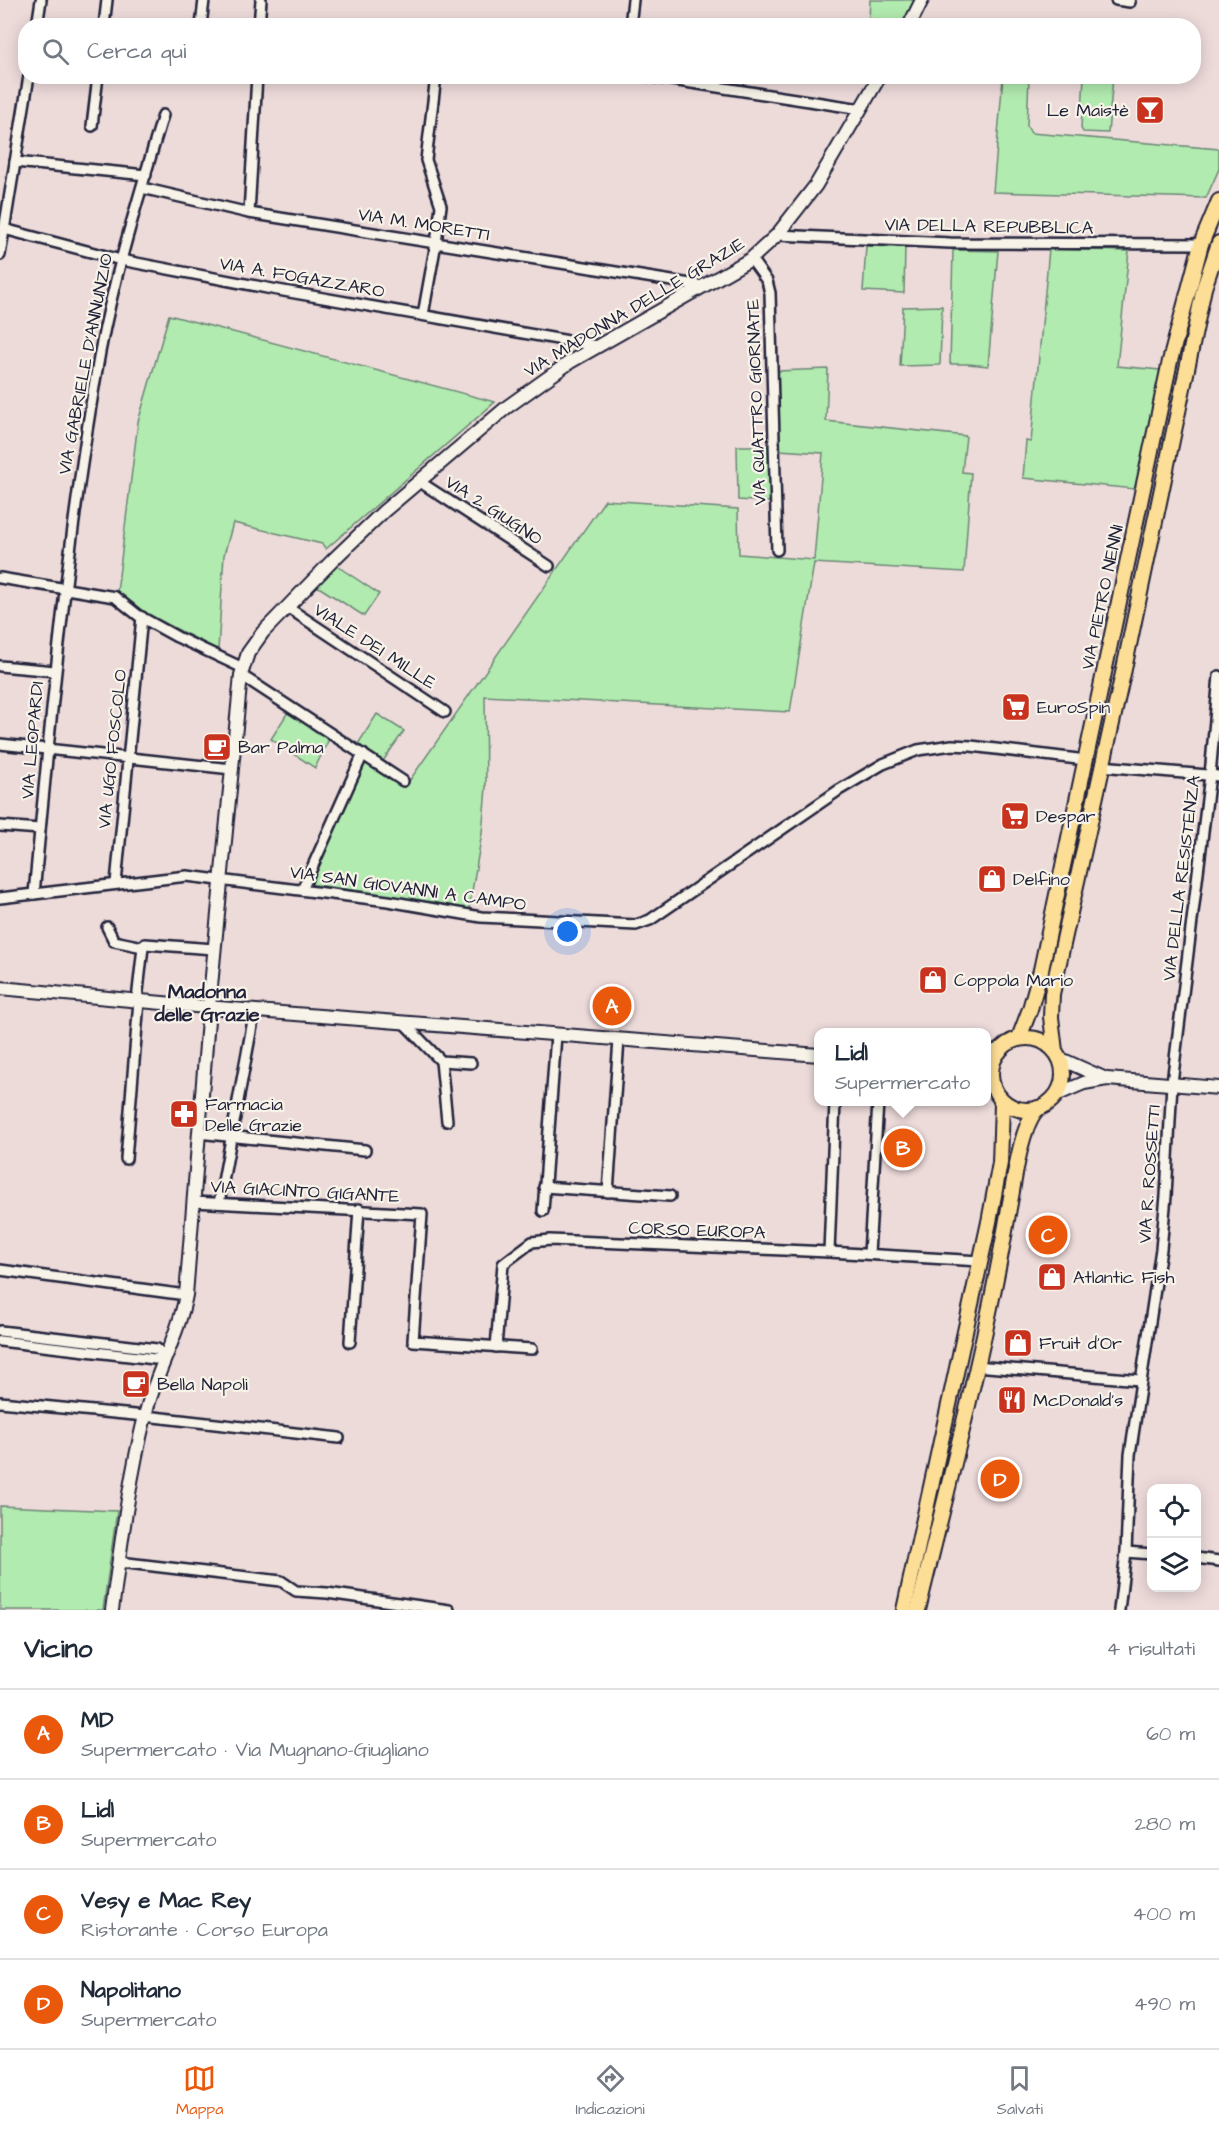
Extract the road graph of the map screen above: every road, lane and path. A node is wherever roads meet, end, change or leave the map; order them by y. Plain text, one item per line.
1 (41, 0) edge
2 (107, 0) edge
3 (204, 0) edge
4 (261, 0) edge
5 (633, 0) edge
6 (922, 0) edge
7 (1116, 0) edge
8 (1130, 2) dead end
9 (38, 18) edge
10 (105, 18) edge
11 (202, 18) edge
12 (260, 18) edge
13 (631, 18) edge
14 (913, 18) edge
15 (28, 84) edge
16 (97, 84) edge
17 (257, 84) edge
18 (435, 84) edge
19 (698, 84) edge
20 (875, 84) edge
21 (861, 109) junction
22 (163, 115) dead end
23 (93, 126) dead end
24 (15, 162) junction
25 (146, 175) junction
26 (142, 188) junction
27 (1219, 201) edge
28 (249, 213) junction
29 (4, 229) junction
30 (777, 235) junction
31 (436, 243) junction
32 (1219, 243) edge
33 (1201, 244) junction
34 (0, 255) edge
35 (751, 259) junction
36 (121, 260) junction
37 (703, 286) junction
38 (423, 315) junction
39 (597, 346) junction
40 (420, 482) junction
41 (777, 550) dead end
42 (549, 566) dead end
43 (0, 578) edge
44 (66, 588) junction
45 (287, 607) junction
46 (142, 617) junction
47 (0, 666) edge
48 (55, 671) junction
49 (242, 672) junction
50 (1219, 676) edge
51 (445, 712) dead end
52 (0, 744) edge
53 (48, 749) junction
54 (363, 754) junction
55 (128, 758) junction
56 (1086, 760) junction
57 (1101, 766) junction
58 (232, 769) junction
59 (1215, 776) edge
60 (404, 781) dead end
61 (0, 825) edge
62 (40, 829) junction
63 (221, 878) junction
64 (116, 883) junction
65 (302, 890) junction
66 (34, 894) junction
67 (0, 898) edge
68 (107, 927) dead end
69 (143, 947) junction
70 (214, 949) junction
71 (0, 988) edge
72 (138, 1000) junction
73 (209, 1007) junction
74 (255, 1010) junction
75 (401, 1022) junction
76 (556, 1035) junction
77 (1019, 1038) junction
78 (619, 1040) junction
79 (1001, 1049) junction
80 (991, 1053) edge
81 (814, 1055) edge
82 (1058, 1055) junction
83 (441, 1061) junction
84 (471, 1063) dead end
85 (1107, 1079) junction
86 (1172, 1083) junction
87 (1219, 1088) edge
88 (994, 1091) edge
89 (1056, 1095) junction
90 (835, 1106) edge
91 (878, 1106) edge
92 (1038, 1108) junction
93 (447, 1121) dead end
94 (198, 1133) junction
95 (231, 1137) junction
96 (365, 1150) dead end
97 (126, 1160) dead end
98 (544, 1187) junction
99 (608, 1191) junction
100 (670, 1196) dead end
101 (194, 1202) junction
102 (219, 1203) junction
103 (359, 1209) junction
104 (543, 1211) dead end
105 (829, 1252) junction
106 (869, 1254) junction
107 (980, 1261) junction
108 (0, 1270) edge
109 (186, 1295) junction
110 (0, 1331) edge
111 (0, 1341) edge
112 (350, 1342) dead end
113 (496, 1347) junction
114 (531, 1349) dead end
115 (166, 1357) junction
116 (976, 1366) junction
117 (1140, 1380) junction
118 (0, 1402) edge
119 (145, 1416) junction
120 (339, 1438) dead end
121 (1126, 1552) junction
122 (1147, 1554) edge
123 (1201, 1558) edge
124 (1219, 1560) edge
125 (119, 1562) junction
126 (112, 1610) edge
127 (449, 1610) edge
128 (904, 1610) edge
129 (918, 1610) edge
130 (1119, 1610) edge

1 - 9 street
2 - 10 street
3 - 11 street
4 - 12 street
5 - 13 street
6 - 14 street
7 - 8 street
15 - 24 street
16 - 23 street
17 - 28 street
18 - 31 street
19 - 21 street
20 - 21 street, VIA MADONNA DELLE GRAZIE
21 - 30 street, VIA MADONNA DELLE GRAZIE
22 - 25 street, VIA GABRIELE D'ANNUNZIO
24 - 25 street
24 - 29 street
25 - 26 street, VIA GABRIELE D'ANNUNZIO
26 - 28 street, VIA M. MORETTI
26 - 36 street, VIA GABRIELE D'ANNUNZIO
27 - 33 main road, VIA PIETRO NENNI
28 - 31 street, VIA M. MORETTI
29 - 34 street
29 - 36 street, VIA A. FOGAZZARO
30 - 33 street, VIA DELLA REPUBBLICA
30 - 35 street, VIA MADONNA DELLE GRAZIE
31 - 37 street, VIA M. MORETTI
31 - 38 street
32 - 57 main road, VIA PIETRO NENNI
33 - 56 main road, VIA PIETRO NENNI
35 - 37 street, VIA MADONNA DELLE GRAZIE
35 - 41 street, VIA QUATTRO GIORNATE
36 - 38 street, VIA A. FOGAZZARO
36 - 44 street, VIA GABRIELE D'ANNUNZIO
37 - 39 street, VIA MADONNA DELLE GRAZIE
38 - 39 street, VIA A. FOGAZZARO
39 - 40 street, VIA MADONNA DELLE GRAZIE
40 - 42 street, VIA 2 GIUGNO
40 - 45 street, VIA MADONNA DELLE GRAZIE
43 - 44 street
44 - 46 street
44 - 48 street, VIA LEOPARDI
45 - 49 street, VIA MADONNA DELLE GRAZIE
45 - 51 street, VIALE DEI MILLE
46 - 49 street
46 - 55 street, VIA UGO FOSCOLO
47 - 48 street
48 - 53 street, VIA LEOPARDI
49 - 54 street
49 - 58 street, VIA MADONNA DELLE GRAZIE
50 - 59 street, VIA DELLA RESISTENZA
52 - 53 street
53 - 55 street
53 - 62 street, VIA LEOPARDI
54 - 60 street
54 - 65 street
55 - 58 street
55 - 64 street, VIA UGO FOSCOLO
56 - 65 street, VIA SAN GIOVANNI A CAMPO
56 - 77 main road, VIA PIETRO NENNI
57 - 59 street
57 - 82 main road, VIA PIETRO NENNI
58 - 63 street, VIA MADONNA DELLE GRAZIE
59 - 86 street, VIA DELLA RESISTENZA
61 - 62 street
62 - 66 street, VIA LEOPARDI
63 - 64 street, VIA SAN GIOVANNI A CAMPO
63 - 65 street, VIA SAN GIOVANNI A CAMPO
63 - 70 street, VIA MADONNA DELLE GRAZIE
64 - 66 street, VIA SAN GIOVANNI A CAMPO
66 - 67 street, VIA SAN GIOVANNI A CAMPO
68 - 69 street
69 - 70 street
69 - 72 street
70 - 73 street, VIA MADONNA DELLE GRAZIE
71 - 72 street
72 - 73 street
72 - 97 street
73 - 74 street
73 - 94 street, VIA MADONNA DELLE GRAZIE
74 - 75 street
74 - 95 street
75 - 76 street
75 - 83 street
76 - 78 street
76 - 98 street
77 - 79 main road
77 - 82 main road
78 - 81 street
78 - 99 street
79 - 80 street
79 - 88 main road
82 - 85 street
82 - 89 main road
83 - 84 street
83 - 93 street
85 - 86 street
85 - 89 street
86 - 87 street
86 - 117 street, VIA R. ROSSETTI
88 - 92 main road
88 - 107 main road
89 - 92 main road
90 - 105 street
91 - 106 street
92 - 116 main road
94 - 95 street
94 - 101 street, VIA MADONNA DELLE GRAZIE
95 - 96 street
95 - 102 street
98 - 99 street
98 - 104 street
99 - 100 street
101 - 102 street, VIA GIACINTO GIGANTE
101 - 109 street, VIA MADONNA DELLE GRAZIE
102 - 103 street, VIA GIACINTO GIGANTE
103 - 112 street
103 - 113 street, VIA GIACINTO GIGANTE
105 - 106 street, CORSO EUROPA
105 - 113 street, CORSO EUROPA
106 - 107 street, CORSO EUROPA
107 - 128 main road
108 - 109 street
109 - 115 street, VIA MADONNA DELLE GRAZIE
110 - 115 street
111 - 115 street
113 - 114 street, VIA GIACINTO GIGANTE
115 - 119 street, VIA MADONNA DELLE GRAZIE
116 - 117 street
116 - 129 main road
117 - 121 street, VIA R. ROSSETTI
118 - 119 street
119 - 120 street
119 - 125 street, VIA MADONNA DELLE GRAZIE
121 - 122 street
121 - 130 street, VIA R. ROSSETTI
123 - 124 street
125 - 126 street, VIA MADONNA DELLE GRAZIE
125 - 127 street

